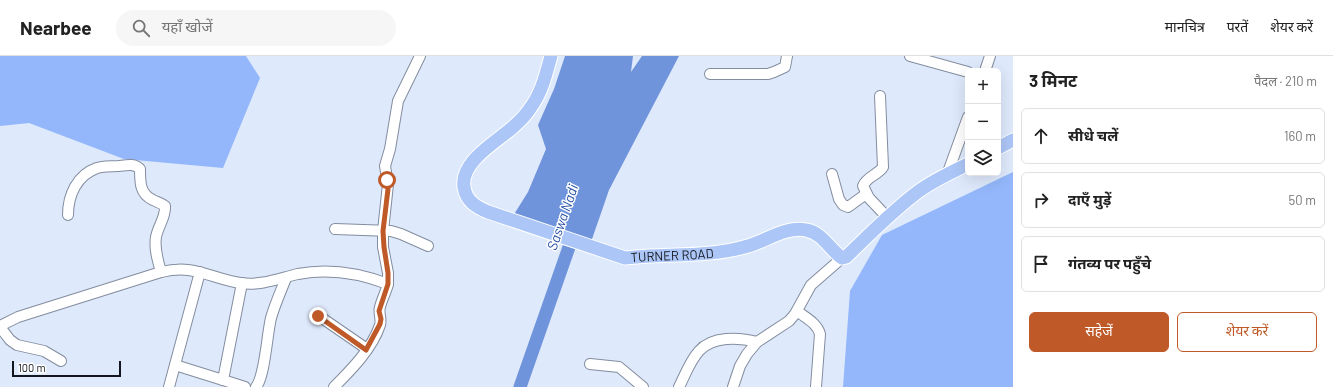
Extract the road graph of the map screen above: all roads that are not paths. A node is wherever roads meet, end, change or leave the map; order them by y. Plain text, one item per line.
1 (420, 56) edge
2 (551, 56) edge
3 (787, 56) edge
4 (910, 56) edge
5 (990, 56) edge
6 (986, 68) edge
7 (965, 71) edge
8 (710, 74) dead end
9 (880, 96) dead end
10 (965, 125) edge
11 (1013, 140) edge
12 (1001, 146) edge
13 (965, 166) edge
14 (832, 174) dead end
15 (947, 175) junction
16 (866, 194) junction
17 (68, 215) dead end
18 (887, 217) junction
19 (335, 229) dead end
20 (383, 231) junction
21 (428, 246) dead end
22 (842, 258) junction
23 (161, 272) junction
24 (200, 272) junction
25 (286, 278) junction
26 (242, 283) junction
27 (388, 284) junction
28 (797, 311) junction
29 (318, 316) dead end
30 (0, 326) edge
31 (758, 342) junction
32 (366, 350) junction
33 (62, 361) dead end
34 (590, 364) dead end
35 (175, 365) junction
36 (223, 380) junction
37 (169, 387) edge
38 (245, 387) edge
39 (256, 387) edge
40 (334, 387) edge
41 (643, 387) edge
42 (679, 387) edge
43 (733, 387) edge
44 (816, 387) edge

1 - 20 street
2 - 22 main road, TURNER ROAD
3 - 8 street
4 - 7 street
5 - 6 street
9 - 16 street
10 - 15 street
11 - 12 main road
13 - 15 main road
14 - 16 street
15 - 18 main road
16 - 18 street
17 - 23 street
18 - 22 main road
19 - 20 street
20 - 21 street
20 - 27 street
22 - 28 street
23 - 24 street
23 - 30 street
24 - 26 street
24 - 35 street
25 - 26 street
25 - 27 street
25 - 39 street
26 - 36 street
27 - 32 street
28 - 31 street
28 - 44 street
29 - 32 street
30 - 33 street
31 - 42 street
31 - 43 street
32 - 40 street
34 - 41 street
35 - 36 street
35 - 37 street
36 - 38 street

